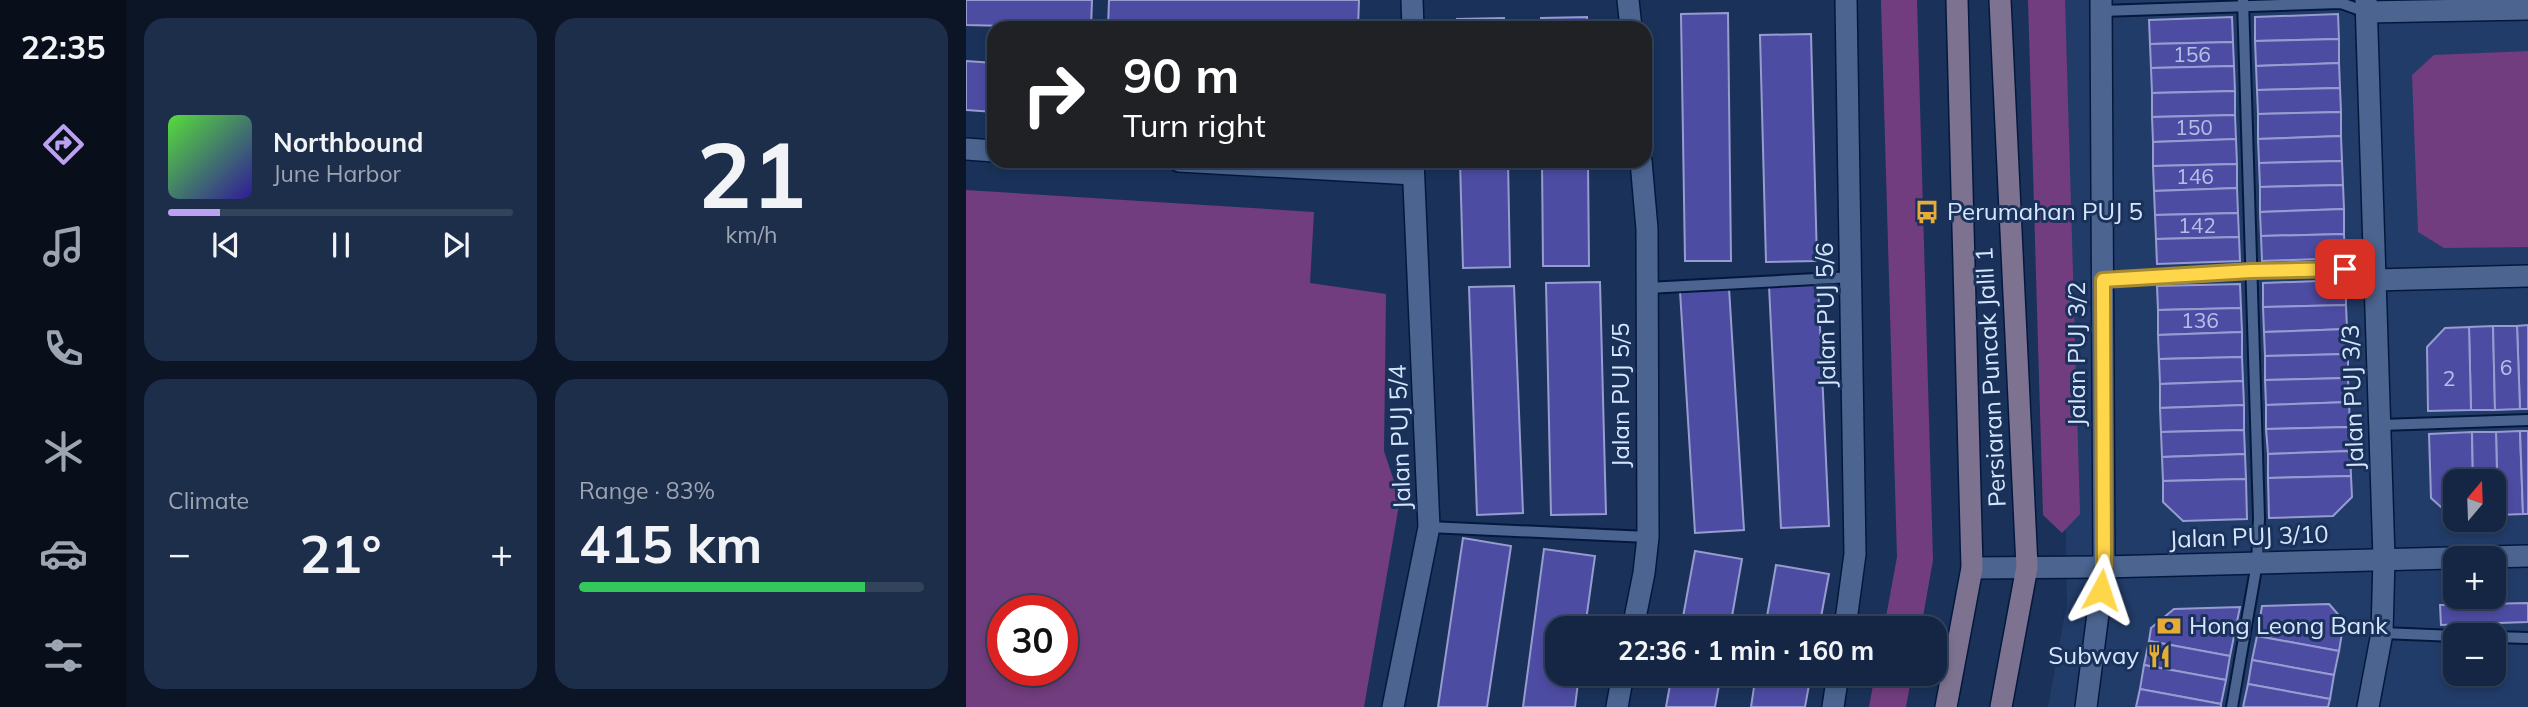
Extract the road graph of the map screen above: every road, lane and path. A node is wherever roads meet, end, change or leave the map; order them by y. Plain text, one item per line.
1 (1412, 0) edge
2 (1629, 0) edge
3 (1846, 0) edge
4 (1957, 0) edge
5 (2000, 0) edge
6 (2243, 3) edge
7 (2101, 6) edge
8 (2366, 6) edge
9 (2528, 9) edge
10 (1413, 21) edge
11 (1630, 21) edge
12 (966, 149) edge
13 (987, 150) edge
14 (1413, 168) edge
15 (1643, 168) edge
16 (2251, 271) junction
17 (2528, 276) edge
18 (1853, 277) junction
19 (2103, 280) junction
20 (2375, 280) junction
21 (1647, 288) junction
22 (2528, 420) edge
23 (2381, 425) junction
24 (1429, 527) junction
25 (1648, 537) junction
26 (2528, 556) edge
27 (2384, 558) junction
28 (2257, 563) junction
29 (2027, 567) junction
30 (2104, 567) junction
31 (1972, 568) junction
32 (1635, 616) edge
33 (1847, 616) edge
34 (2382, 633) junction
35 (2443, 636) edge
36 (2506, 637) edge
37 (2528, 638) edge
38 (1621, 686) edge
39 (1836, 686) edge
40 (1393, 707) edge
41 (1617, 707) edge
42 (1833, 707) edge
43 (1947, 707) edge
44 (2001, 707) edge
45 (2087, 707) edge
46 (2232, 707) edge
47 (2368, 707) edge

1 - 10 street
2 - 11 street
3 - 18 street, Jalan PUJ 5/6
4 - 31 main road, Persiaran Puncak Jalil 1
5 - 29 main road, Persiaran Puncak Jalil 1
6 - 7 lane
6 - 8 lane
6 - 16 lane
7 - 19 street, Jalan PUJ 3/2
8 - 9 street
8 - 20 street, Jalan PUJ 3/3
12 - 13 street
14 - 24 street, Jalan PUJ 5/4
15 - 21 street, Jalan PUJ 5/5
16 - 19 lane
16 - 20 lane
16 - 28 lane
17 - 20 street
18 - 21 lane
18 - 33 street, Jalan PUJ 5/6
19 - 30 street, Jalan PUJ 3/2
20 - 23 street, Jalan PUJ 3/3
21 - 25 street, Jalan PUJ 5/5
22 - 23 lane
23 - 27 street, Jalan PUJ 3/3
24 - 25 lane
24 - 40 street, Jalan PUJ 5/4
25 - 32 street, Jalan PUJ 5/5
26 - 27 street, Jalan PUJ 3/10
27 - 28 street, Jalan PUJ 3/10
27 - 34 street, Jalan PUJ 3/3
28 - 30 street, Jalan PUJ 3/10
28 - 46 lane
29 - 30 street, Jalan PUJ 3/10
29 - 31 street, Jalan PUJ 3/10
29 - 44 main road, Persiaran Puncak Jalil 1
30 - 45 street, Jalan PUJ 3/2
31 - 43 main road, Persiaran Puncak Jalil 1
34 - 35 lane
34 - 47 street, Jalan PUJ 3/3
36 - 37 lane
38 - 41 street
39 - 42 street

